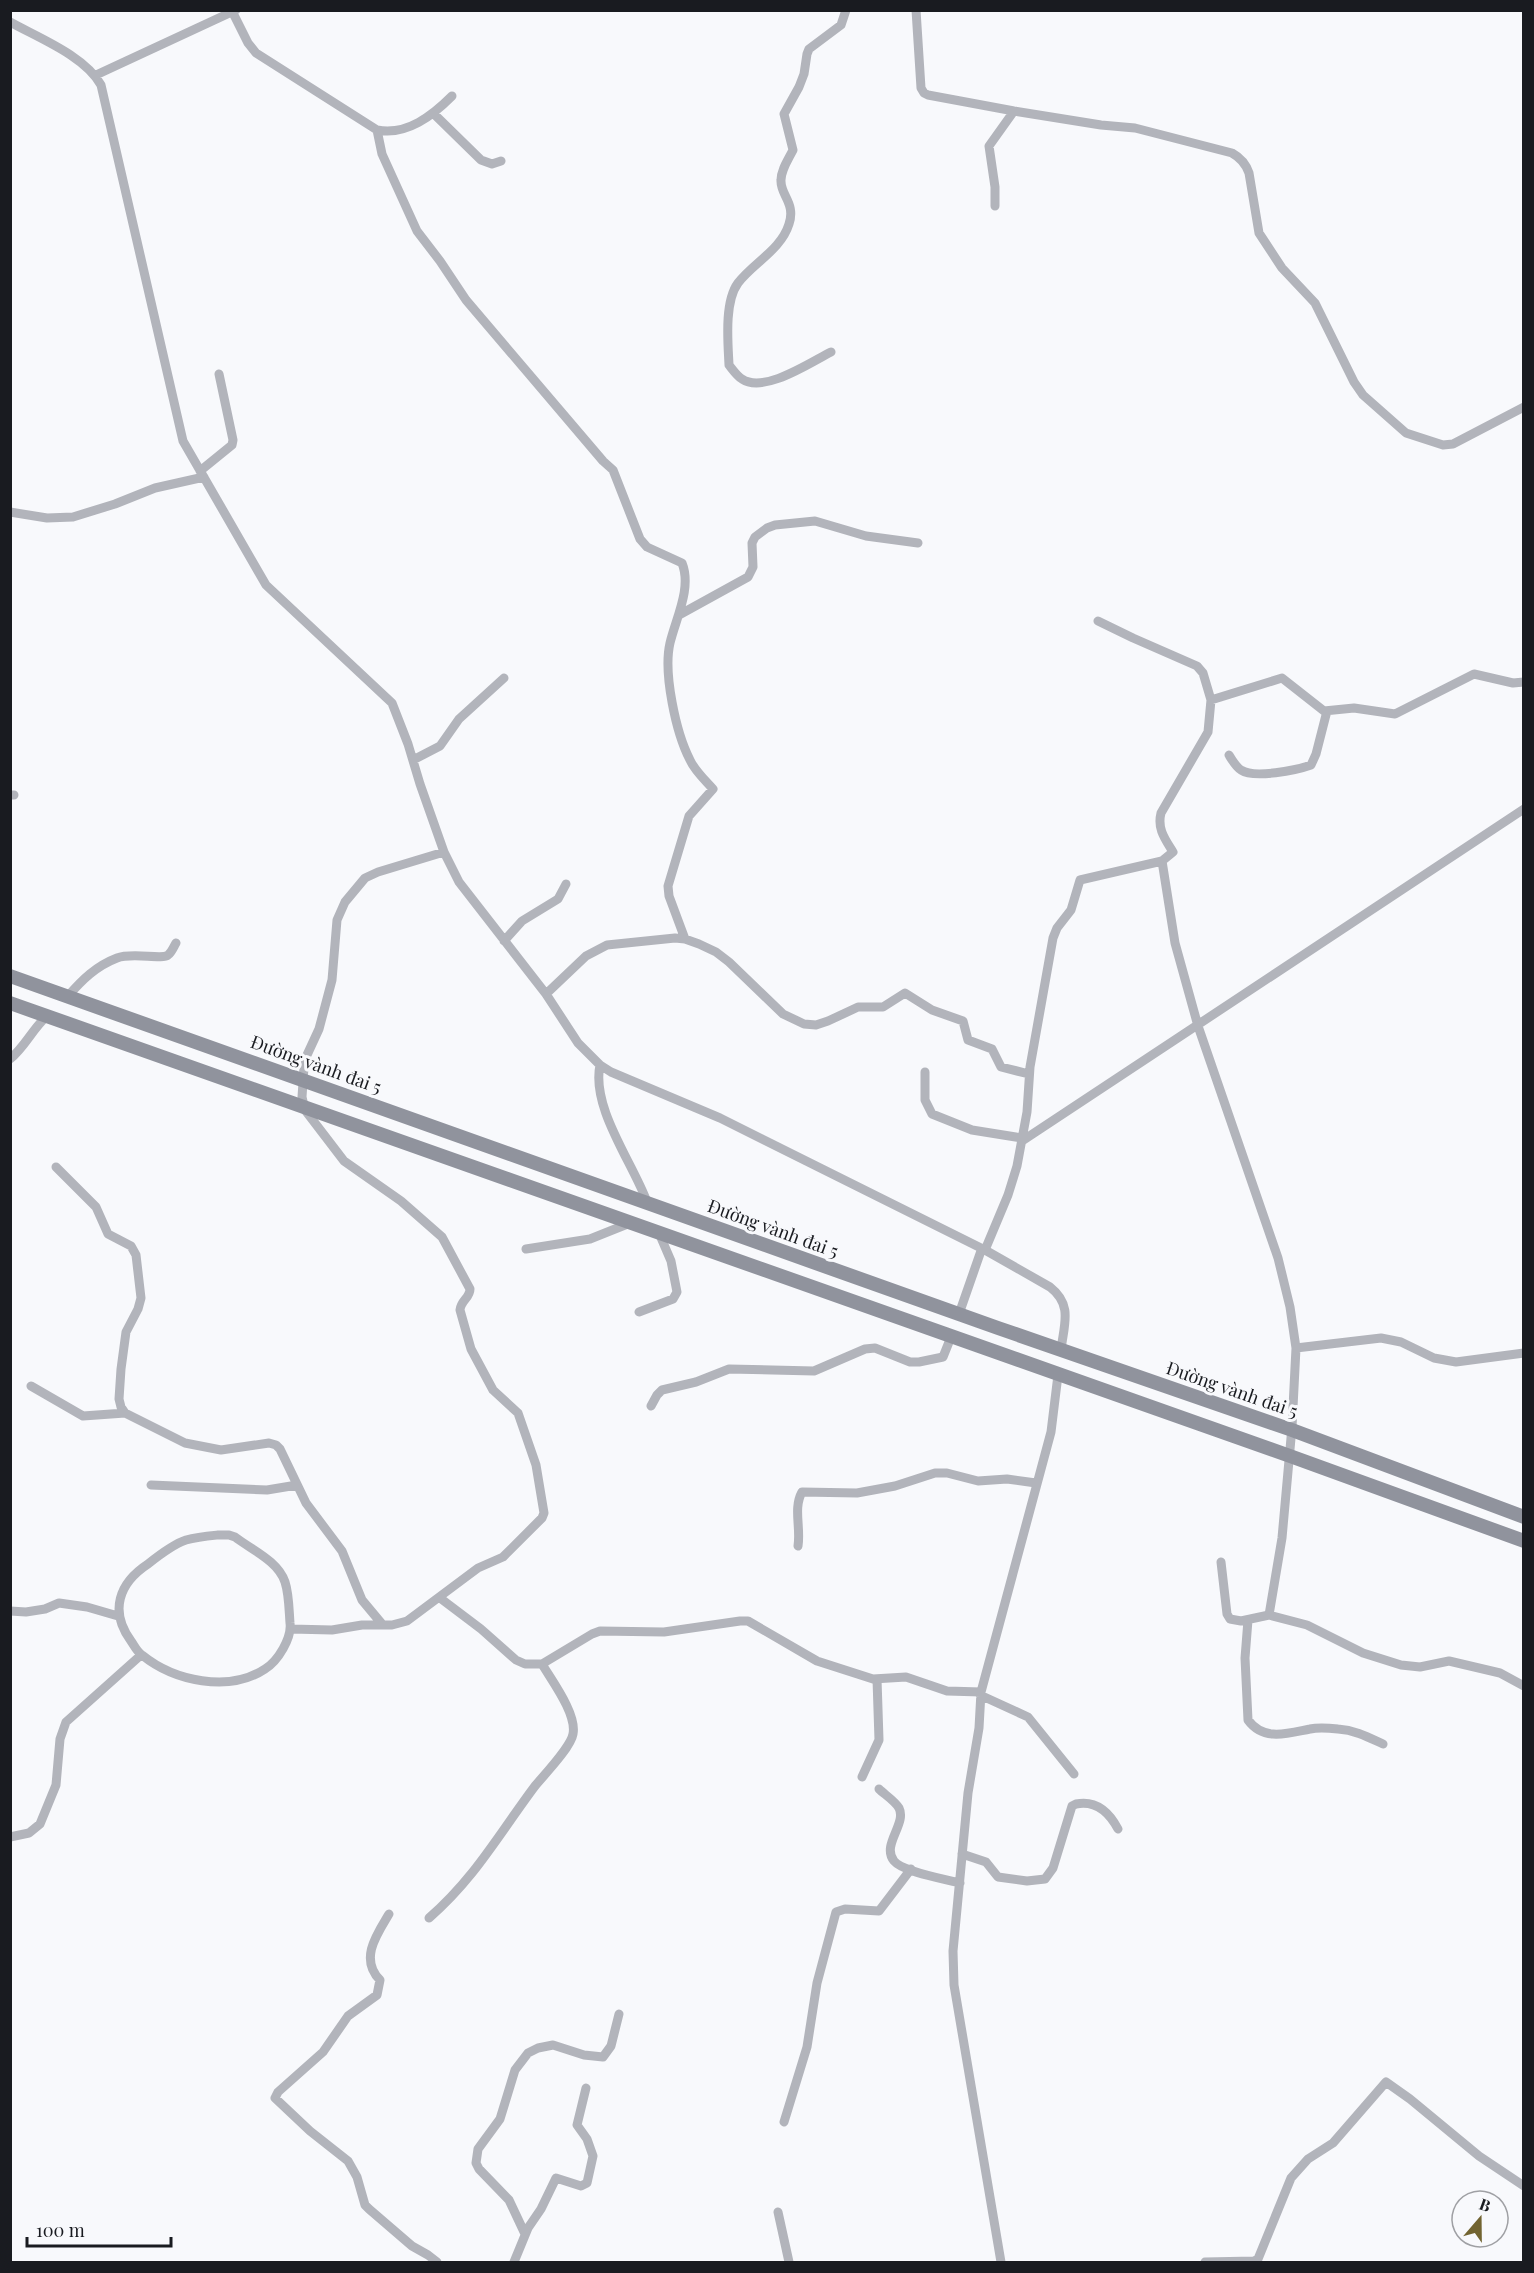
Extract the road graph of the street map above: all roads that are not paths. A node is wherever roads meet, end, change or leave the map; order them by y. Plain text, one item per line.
1 (846, 10) edge
2 (916, 10) edge
3 (235, 12) edge
4 (10, 22) edge
5 (96, 75) junction
6 (452, 96) dead end
7 (1014, 111) junction
8 (434, 114) junction
9 (377, 130) junction
10 (501, 161) dead end
11 (995, 206) dead end
12 (831, 352) dead end
13 (219, 374) dead end
14 (1524, 407) edge
15 (202, 474) junction
16 (10, 512) edge
17 (918, 543) dead end
18 (679, 615) junction
19 (1098, 621) dead end
20 (504, 678) dead end
21 (1524, 682) edge
22 (1211, 700) junction
23 (1327, 711) junction
24 (1229, 755) dead end
25 (413, 760) junction
26 (1524, 809) edge
27 (444, 852) junction
28 (1162, 861) junction
29 (566, 884) dead end
30 (685, 939) junction
31 (504, 941) junction
32 (176, 942) dead end
33 (10, 976) edge
34 (546, 994) junction
35 (68, 996) junction
36 (10, 1003) edge
37 (47, 1016) junction
38 (1198, 1026) junction
39 (10, 1059) edge
40 (600, 1065) junction
41 (924, 1072) dead end
42 (1029, 1074) junction
43 (303, 1080) junction
44 (304, 1107) junction
45 (1022, 1139) junction
46 (56, 1167) dead end
47 (647, 1202) junction
48 (630, 1223) junction
49 (659, 1233) junction
50 (526, 1249) dead end
51 (983, 1249) junction
52 (639, 1312) dead end
53 (959, 1314) junction
54 (951, 1337) junction
55 (1296, 1348) junction
56 (1061, 1350) junction
57 (1524, 1353) edge
58 (1058, 1375) junction
59 (31, 1386) dead end
60 (651, 1406) dead end
61 (125, 1413) junction
62 (1292, 1430) junction
63 (1290, 1456) junction
64 (1036, 1484) junction
65 (151, 1485) dead end
66 (297, 1485) junction
67 (1524, 1517) edge
68 (1524, 1541) edge
69 (798, 1546) dead end
70 (1221, 1562) dead end
71 (440, 1598) junction
72 (10, 1611) edge
73 (118, 1616) junction
74 (1269, 1616) junction
75 (1248, 1620) junction
76 (382, 1624) junction
77 (291, 1629) junction
78 (141, 1655) junction
79 (542, 1664) junction
80 (877, 1679) junction
81 (1524, 1686) edge
82 (980, 1693) junction
83 (1383, 1744) dead end
84 (1074, 1774) dead end
85 (861, 1778) dead end
86 (879, 1789) dead end
87 (1118, 1829) dead end
88 (10, 1837) edge
89 (962, 1854) junction
90 (911, 1869) junction
91 (960, 1883) junction
92 (389, 1914) dead end
93 (429, 1918) dead end
94 (619, 2014) dead end
95 (586, 2088) dead end
96 (784, 2122) dead end
97 (1524, 2186) edge
98 (778, 2212) dead end
99 (525, 2234) junction
100 (437, 2262) edge
101 (514, 2262) edge
102 (789, 2262) edge
103 (1001, 2262) edge
104 (1205, 2262) edge

1 - 12 street
2 - 7 street
3 - 5 street
3 - 9 street
4 - 5 street
5 - 15 street
6 - 8 street
7 - 11 street
7 - 14 street
8 - 9 street
8 - 10 street
9 - 18 street
13 - 15 street
15 - 16 street
15 - 25 street
17 - 18 street
18 - 30 street
19 - 22 street
20 - 25 street
21 - 23 street
22 - 23 street
22 - 28 street
23 - 24 street
25 - 27 street
26 - 38 street
27 - 31 street
27 - 43 street
28 - 38 street
28 - 42 street
29 - 31 street
30 - 34 street
30 - 42 street
31 - 34 street
32 - 35 street
33 - 35 main road, Đường vành đai 5
34 - 40 street
35 - 43 main road, Đường vành đai 5
36 - 37 main road
37 - 39 street
37 - 44 main road
38 - 45 street
38 - 55 street
40 - 47 street
40 - 51 street
41 - 45 street
42 - 45 street
43 - 44 street
43 - 47 main road, Đường vành đai 5
44 - 48 main road
44 - 71 street
45 - 51 street
46 - 61 street
47 - 53 main road, Đường vành đai 5
48 - 49 main road
48 - 50 street
49 - 52 street
49 - 54 main road
51 - 53 street
51 - 56 street
53 - 56 main road, Đường vành đai 5
54 - 58 main road
54 - 60 street
55 - 57 street
55 - 62 street
56 - 62 main road, Đường vành đai 5
58 - 63 main road
58 - 64 street
59 - 61 street
61 - 66 street
62 - 63 street
62 - 67 main road, Đường vành đai 5
63 - 68 main road
63 - 74 street
64 - 69 street
64 - 82 street
65 - 66 street
66 - 76 street
70 - 75 street
71 - 76 street
71 - 79 street
72 - 73 street
73 - 77 street
73 - 78 street
74 - 75 street
74 - 81 street
75 - 83 street
76 - 77 street
77 - 78 street
78 - 88 street
79 - 80 street
79 - 93 street
80 - 82 street
80 - 85 street
82 - 84 street
82 - 89 street
86 - 90 street
87 - 89 street
89 - 91 street
90 - 91 street
90 - 96 street
91 - 103 street
92 - 100 street
94 - 99 street
95 - 99 street
97 - 104 street
98 - 102 street
99 - 101 street

